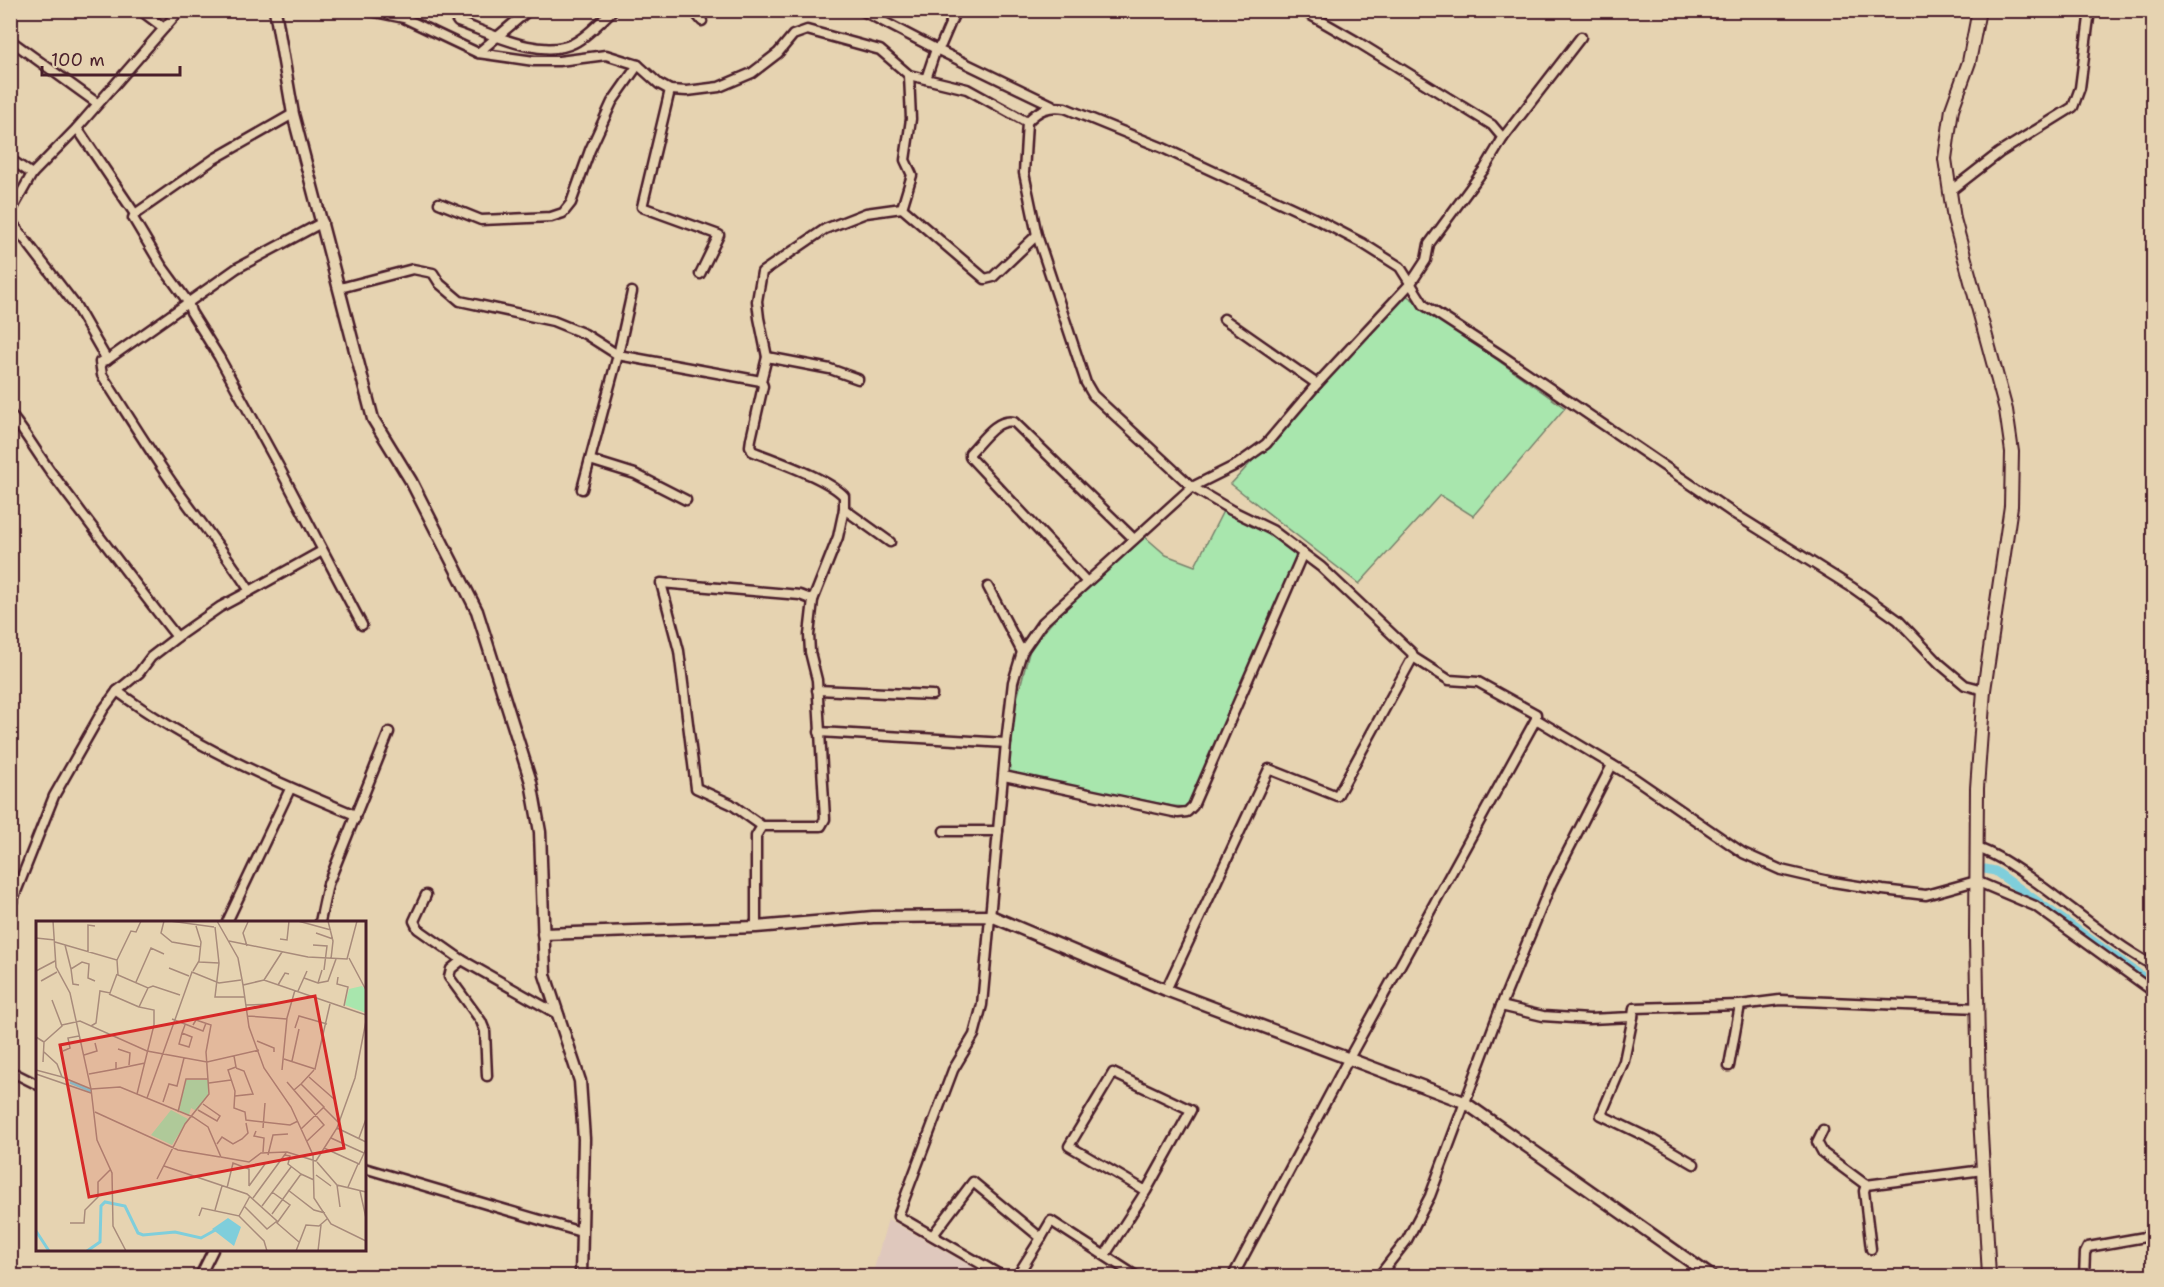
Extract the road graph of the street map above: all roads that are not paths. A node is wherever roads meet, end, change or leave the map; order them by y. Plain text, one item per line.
1 (140, 10) edge
2 (180, 10) edge
3 (275, 10) edge
4 (365, 10) edge
5 (459, 10) edge
6 (529, 10) edge
7 (613, 10) edge
8 (693, 10) edge
9 (861, 10) edge
10 (956, 10) edge
11 (1302, 10) edge
12 (1978, 10) edge
13 (2090, 10) edge
14 (702, 21) dead end
15 (164, 28) junction
16 (499, 37) junction
17 (1581, 37) dead end
18 (10, 40) edge
19 (936, 49) junction
20 (478, 53) junction
21 (638, 65) junction
22 (909, 75) junction
23 (926, 79) junction
24 (670, 90) junction
25 (97, 103) junction
26 (1052, 105) junction
27 (294, 114) junction
28 (1027, 122) junction
29 (77, 128) junction
30 (1503, 138) junction
31 (10, 159) edge
32 (32, 174) junction
33 (1949, 192) junction
34 (439, 203) dead end
35 (902, 208) junction
36 (10, 213) edge
37 (135, 214) junction
38 (10, 220) edge
39 (323, 222) junction
40 (1037, 235) junction
41 (700, 274) dead end
42 (1411, 283) junction
43 (340, 288) junction
44 (632, 292) dead end
45 (188, 302) junction
46 (1224, 319) dead end
47 (618, 355) junction
48 (767, 357) junction
49 (107, 360) junction
50 (858, 379) dead end
51 (761, 381) junction
52 (1317, 384) junction
53 (10, 414) edge
54 (590, 460) junction
55 (1192, 487) junction
56 (582, 489) dead end
57 (686, 500) dead end
58 (844, 509) junction
59 (1134, 539) junction
60 (890, 542) dead end
61 (322, 551) junction
62 (1303, 553) junction
63 (1086, 581) junction
64 (988, 587) dead end
65 (250, 591) junction
66 (813, 600) junction
67 (362, 625) dead end
68 (177, 637) junction
69 (1022, 652) junction
70 (1413, 657) junction
71 (817, 690) junction
72 (1984, 690) junction
73 (117, 691) junction
74 (932, 695) dead end
75 (1536, 719) junction
76 (389, 732) dead end
77 (819, 732) junction
78 (1006, 743) junction
79 (1612, 765) junction
80 (1004, 776) junction
81 (290, 789) junction
82 (354, 819) junction
83 (762, 826) junction
84 (944, 831) dead end
85 (998, 831) junction
86 (1977, 848) junction
87 (1976, 881) junction
88 (426, 895) dead end
89 (10, 907) edge
90 (991, 916) junction
91 (227, 921) edge
92 (320, 921) edge
93 (756, 927) junction
94 (543, 933) junction
95 (462, 960) junction
96 (2154, 966) edge
97 (1166, 990) junction
98 (2154, 992) edge
99 (1740, 1005) junction
100 (1501, 1006) junction
101 (1978, 1008) junction
102 (559, 1015) junction
103 (1633, 1017) junction
104 (1348, 1060) junction
105 (1729, 1065) dead end
106 (10, 1071) edge
107 (487, 1076) dead end
108 (36, 1084) edge
109 (1464, 1102) junction
110 (1823, 1130) dead end
111 (1694, 1164) dead end
112 (366, 1169) edge
113 (1983, 1170) junction
114 (1866, 1185) junction
115 (1146, 1191) junction
116 (581, 1233) junction
117 (933, 1235) junction
118 (2145, 1237) dead end
119 (1041, 1238) junction
120 (1871, 1249) dead end
121 (212, 1251) edge
122 (1105, 1256) junction
123 (200, 1276) edge
124 (581, 1276) edge
125 (1002, 1276) edge
126 (1017, 1276) edge
127 (1136, 1276) edge
128 (1233, 1276) edge
129 (1379, 1276) edge
130 (1711, 1276) edge
131 (1989, 1276) edge
132 (2084, 1276) edge

1 - 15 street
2 - 15 street
3 - 27 street
4 - 20 street
5 - 16 street
6 - 16 street
7 - 16 street
8 - 14 street
9 - 19 street
10 - 19 street
11 - 30 street
12 - 33 main road
13 - 33 street
15 - 25 street
16 - 20 street
17 - 30 street
18 - 25 street
19 - 23 street
19 - 26 street
20 - 21 street
21 - 24 street
21 - 34 street
22 - 23 street
22 - 24 street
22 - 35 street
23 - 28 street
24 - 41 street
25 - 29 street
26 - 28 street
26 - 42 street
27 - 37 street
27 - 39 street
28 - 40 street
29 - 32 street
29 - 37 street
30 - 42 street
31 - 32 street
32 - 36 street
33 - 72 main road
35 - 40 street
35 - 48 street
37 - 45 street
38 - 49 street
39 - 43 street
39 - 45 street
40 - 55 street
42 - 52 street
42 - 72 street
43 - 47 street
43 - 94 street
44 - 47 street
45 - 49 street
45 - 61 street
46 - 52 street
47 - 51 street
47 - 54 street
48 - 50 street
48 - 51 street
49 - 65 street
51 - 58 street
52 - 55 street
53 - 68 street
54 - 56 street
54 - 57 street
55 - 59 street
55 - 62 street
58 - 60 street
58 - 66 street
59 - 63 street
59 - 63 street
61 - 65 street
61 - 67 street
62 - 70 street
62 - 80 street
63 - 69 street
64 - 69 street
65 - 68 street
66 - 71 street
66 - 83 street
68 - 73 street
69 - 78 street
70 - 75 street
70 - 97 street
71 - 74 street
71 - 77 street
72 - 86 main road
73 - 81 street
73 - 89 street
75 - 79 street
75 - 104 street
76 - 82 street
77 - 78 street
77 - 83 street
78 - 80 street
79 - 87 street
79 - 100 street
80 - 85 street
81 - 82 street
81 - 91 street
82 - 92 street
83 - 93 street
84 - 85 street
85 - 90 street
86 - 87 main road
86 - 96 street
87 - 98 street
87 - 101 main road
88 - 95 street
90 - 93 street
90 - 97 street
90 - 117 street
93 - 94 street
94 - 102 street
95 - 102 street
95 - 107 street
97 - 104 street
99 - 101 street
99 - 103 street
99 - 105 street
100 - 103 street
100 - 109 street
101 - 113 main road
102 - 116 street
103 - 111 street
104 - 109 street
104 - 128 street
106 - 108 street
109 - 129 street
109 - 130 street
110 - 114 street
112 - 116 street
113 - 114 street
113 - 131 main road
114 - 120 street
115 - 115 street
115 - 122 street
116 - 124 street
117 - 119 street
117 - 125 street
118 - 132 street
119 - 122 street
119 - 126 street
121 - 123 street
122 - 127 street

